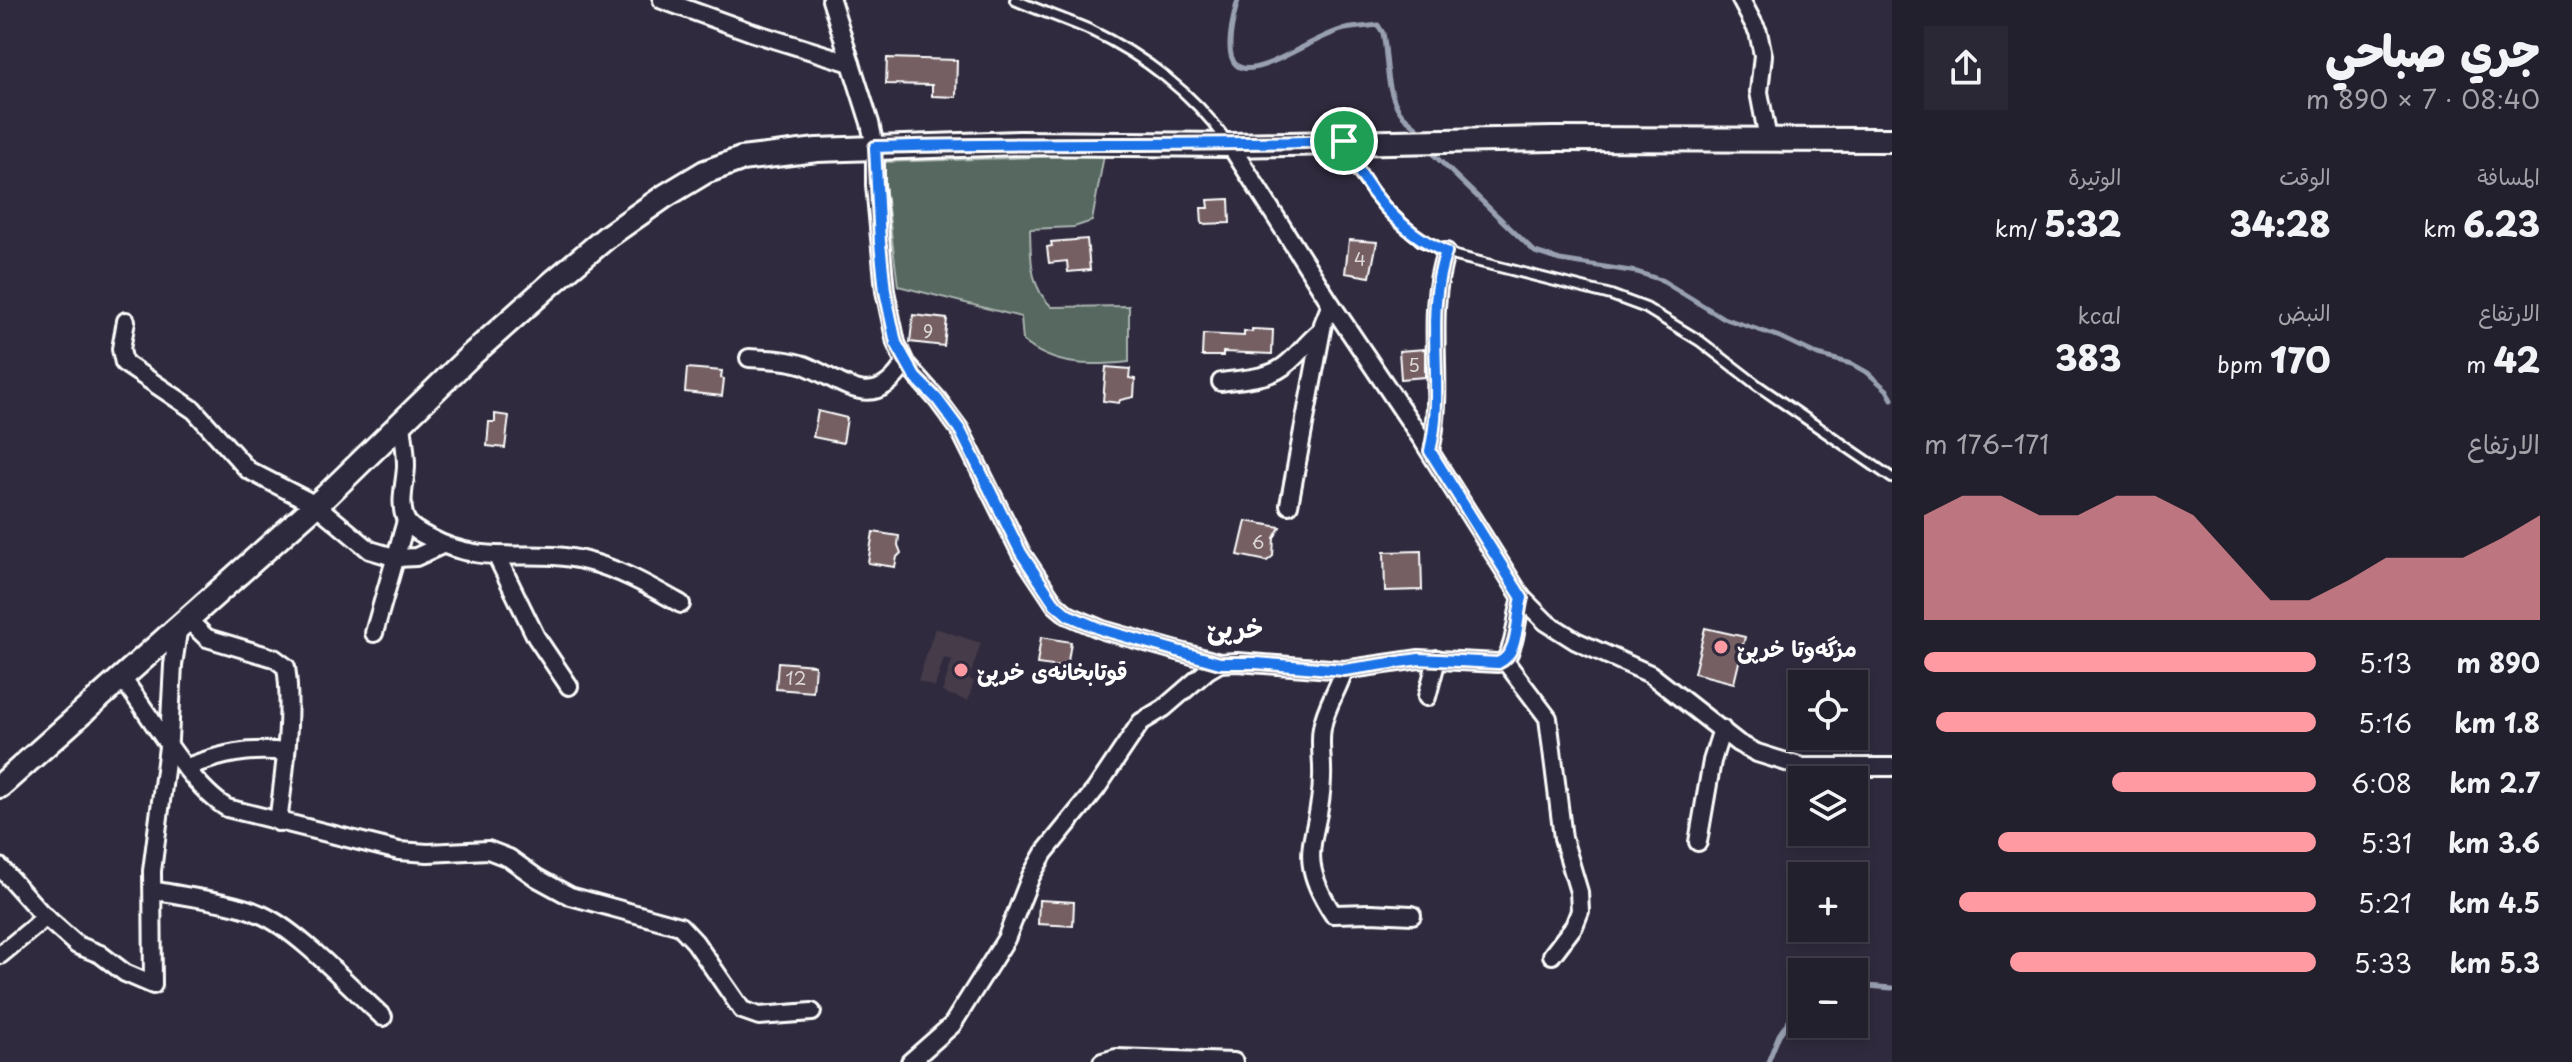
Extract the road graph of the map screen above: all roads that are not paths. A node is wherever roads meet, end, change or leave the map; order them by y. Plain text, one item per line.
1 (662, 0) edge
2 (831, 0) edge
3 (1015, 0) edge
4 (1741, 0) edge
5 (851, 63) junction
6 (1768, 139) junction
7 (1892, 140) edge
8 (1344, 141) junction
9 (1230, 145) junction
10 (875, 147) junction
11 (1446, 252) junction
12 (1331, 304) junction
13 (126, 321) dead end
14 (1321, 331) junction
15 (749, 358) dead end
16 (905, 363) junction
17 (1221, 382) dead end
18 (402, 422) junction
19 (1430, 451) junction
20 (1892, 478) edge
21 (316, 505) junction
22 (1289, 505) dead end
23 (406, 521) junction
24 (442, 545) junction
25 (497, 557) junction
26 (397, 558) junction
27 (1522, 598) junction
28 (681, 604) dead end
29 (183, 622) junction
30 (374, 633) dead end
31 (1437, 659) junction
32 (1505, 661) junction
33 (1220, 663) junction
34 (1344, 670) junction
35 (121, 677) junction
36 (569, 686) dead end
37 (1427, 697) dead end
38 (1722, 729) junction
39 (169, 743) junction
40 (285, 752) junction
41 (187, 767) junction
42 (1892, 767) edge
43 (0, 786) edge
44 (278, 822) junction
45 (1698, 842) dead end
46 (0, 867) edge
47 (153, 890) junction
48 (1412, 915) dead end
49 (46, 917) junction
50 (0, 955) edge
51 (1552, 955) dead end
52 (812, 1012) dead end
53 (383, 1017) dead end
54 (910, 1062) edge
55 (1102, 1062) edge
56 (1234, 1062) edge

1 - 5 street
2 - 5 street
3 - 9 lane
4 - 6 street
5 - 10 street
6 - 7 street
6 - 8 street
8 - 9 street
8 - 11 lane
9 - 10 street
9 - 12 street
10 - 16 street
10 - 18 street
11 - 19 street
11 - 20 lane
12 - 14 street
12 - 19 street
13 - 21 street
14 - 17 street
14 - 22 street
15 - 16 street
16 - 33 street
18 - 21 street
18 - 23 street
19 - 27 street
21 - 26 street
21 - 29 street
23 - 24 street
23 - 26 street
24 - 25 street
24 - 26 street
25 - 28 street
25 - 36 street
26 - 30 street
27 - 32 street
27 - 38 street
29 - 35 street
29 - 39 street
29 - 40 street
31 - 32 street
31 - 34 street
31 - 37 street
32 - 51 street
33 - 34 street
33 - 54 street
34 - 48 street
35 - 39 street
35 - 43 street
38 - 42 street
38 - 45 street
39 - 41 street
39 - 47 street
40 - 41 street
40 - 44 street
41 - 44 street
44 - 52 street
46 - 49 street
47 - 49 street
47 - 53 street
49 - 50 street
55 - 56 street

